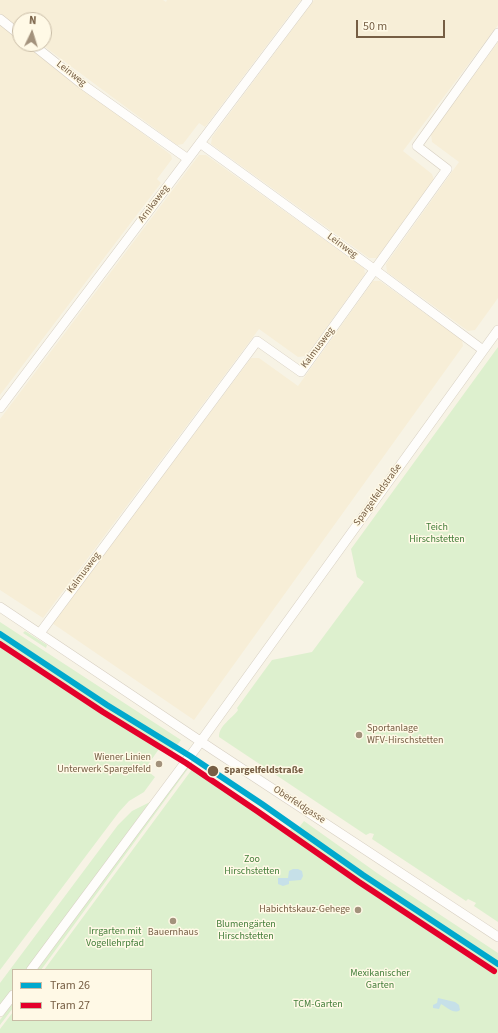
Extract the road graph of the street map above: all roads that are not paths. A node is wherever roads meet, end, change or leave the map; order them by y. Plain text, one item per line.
1 (308, 0) edge
2 (0, 19) edge
3 (12, 28) edge
4 (498, 33) edge
5 (42, 52) edge
6 (200, 143) junction
7 (188, 159) junction
8 (375, 270) junction
9 (498, 330) edge
10 (483, 350) junction
11 (0, 408) edge
12 (0, 607) edge
13 (40, 633) junction
14 (201, 741) junction
15 (498, 937) edge
16 (32, 969) edge
17 (12, 996) edge
18 (0, 1012) edge

1 - 6 street, Arnikaweg
2 - 3 street
4 - 8 street, Kalmusweg
5 - 7 street, Leinweg
6 - 7 street, Arnikaweg
6 - 8 street, Leinweg
7 - 11 street, Arnikaweg
8 - 10 street, Leinweg
8 - 13 street, Kalmusweg
9 - 10 street, Spargelfeldstraße
10 - 14 street, Spargelfeldstraße
12 - 13 street, Oberfeldgasse
13 - 14 street, Oberfeldgasse
14 - 15 street, Oberfeldgasse
14 - 16 street, Spargelfeldstraße
17 - 18 street

